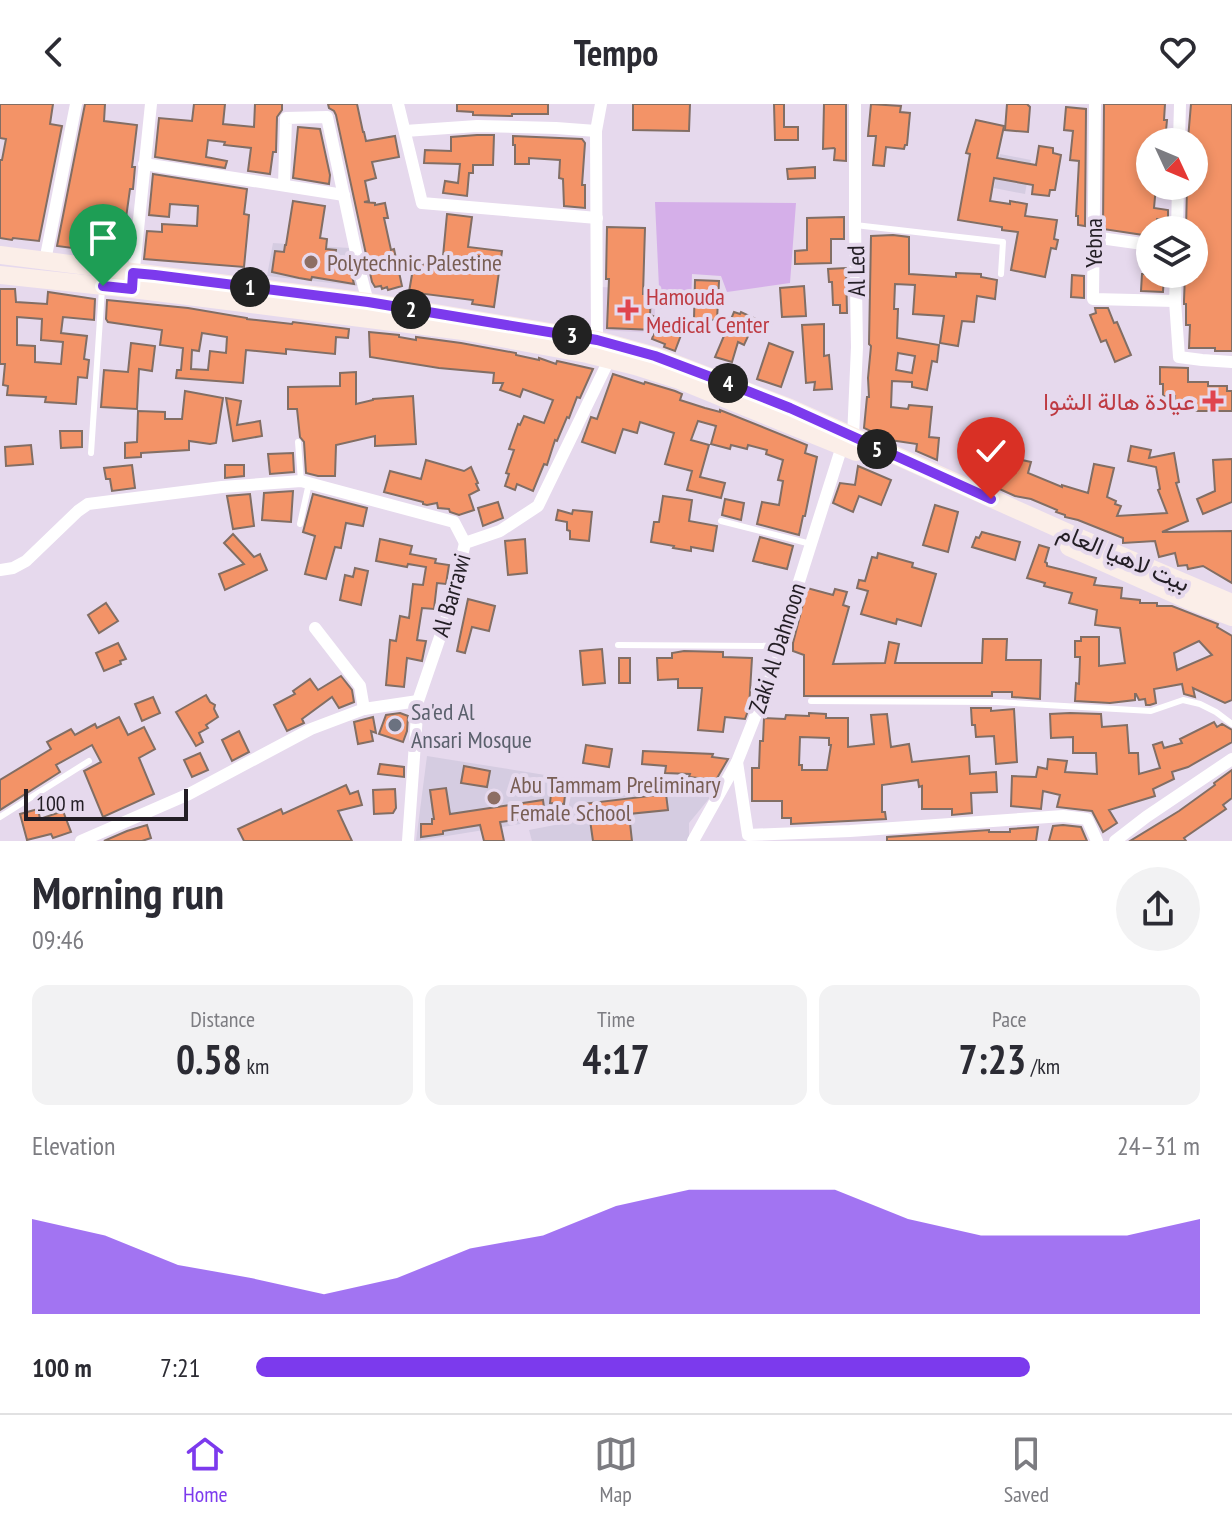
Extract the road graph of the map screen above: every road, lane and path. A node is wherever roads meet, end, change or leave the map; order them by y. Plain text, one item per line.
1 (76, 104) edge
2 (151, 104) edge
3 (398, 104) edge
4 (601, 104) edge
5 (855, 104) edge
6 (1095, 104) edge
7 (1180, 104) edge
8 (1179, 128) edge
9 (405, 131) junction
10 (596, 131) junction
11 (144, 164) junction
12 (284, 185) junction
13 (344, 195) junction
14 (597, 218) junction
15 (855, 225) junction
16 (1093, 237) junction
17 (1136, 243) edge
18 (0, 255) edge
19 (45, 261) junction
20 (1001, 274) dead end
21 (0, 275) edge
22 (133, 281) junction
23 (103, 286) junction
24 (1175, 288) edge
25 (1175, 301) junction
26 (368, 302) junction
27 (597, 340) junction
28 (609, 360) junction
29 (1232, 362) edge
30 (298, 442) dead end
31 (848, 442) junction
32 (91, 453) dead end
33 (305, 482) junction
34 (721, 521) dead end
35 (300, 524) dead end
36 (465, 543) junction
37 (811, 544) junction
38 (0, 570) edge
39 (1232, 603) edge
40 (1232, 617) edge
41 (315, 628) dead end
42 (618, 645) dead end
43 (783, 646) junction
44 (418, 701) junction
45 (811, 701) dead end
46 (364, 709) junction
47 (1232, 724) edge
48 (1232, 759) edge
49 (89, 761) dead end
50 (737, 762) junction
51 (0, 817) edge
52 (81, 841) edge
53 (408, 841) edge
54 (693, 841) edge
55 (1097, 841) edge
56 (1115, 841) edge

1 - 19 street
2 - 11 street
3 - 9 street
4 - 10 street
5 - 15 street, Al Led
6 - 16 street, Yebna
7 - 8 street
9 - 10 street
9 - 14 street
10 - 14 street
11 - 12 street
11 - 22 street
12 - 13 street
12 - 13 street
13 - 26 street
14 - 27 street
15 - 20 lane
15 - 31 street, Al Led
16 - 17 street
16 - 25 street, Yebna
18 - 19 main road, بيت لاهيا العام
19 - 22 main road, بيت لاهيا العام
21 - 23 main road, بيت لاهيا العام
22 - 23 main road, بيت لاهيا العام
22 - 26 main road, بيت لاهيا العام
22 - 28 main road, بيت لاهيا العام
23 - 32 lane
24 - 25 street
25 - 29 street
26 - 27 main road, بيت لاهيا العام
27 - 31 main road, بيت لاهيا العام
28 - 31 main road, بيت لاهيا العام
28 - 36 street, Al Barrawi
30 - 33 lane
31 - 37 street, Zaki Al Dahnoon
31 - 39 main road, بيت لاهيا العام
31 - 40 main road, بيت لاهيا العام
33 - 35 lane
33 - 36 street
33 - 38 street
34 - 37 lane
36 - 44 street, Al Barrawi
37 - 43 street, Zaki Al Dahnoon
41 - 46 street
42 - 43 lane
43 - 50 street, Zaki Al Dahnoon
44 - 46 street
44 - 53 street, Al Barrawi
45 - 47 lane
46 - 52 street
48 - 56 street
49 - 51 lane
50 - 54 street, Zaki Al Dahnoon
50 - 55 street

